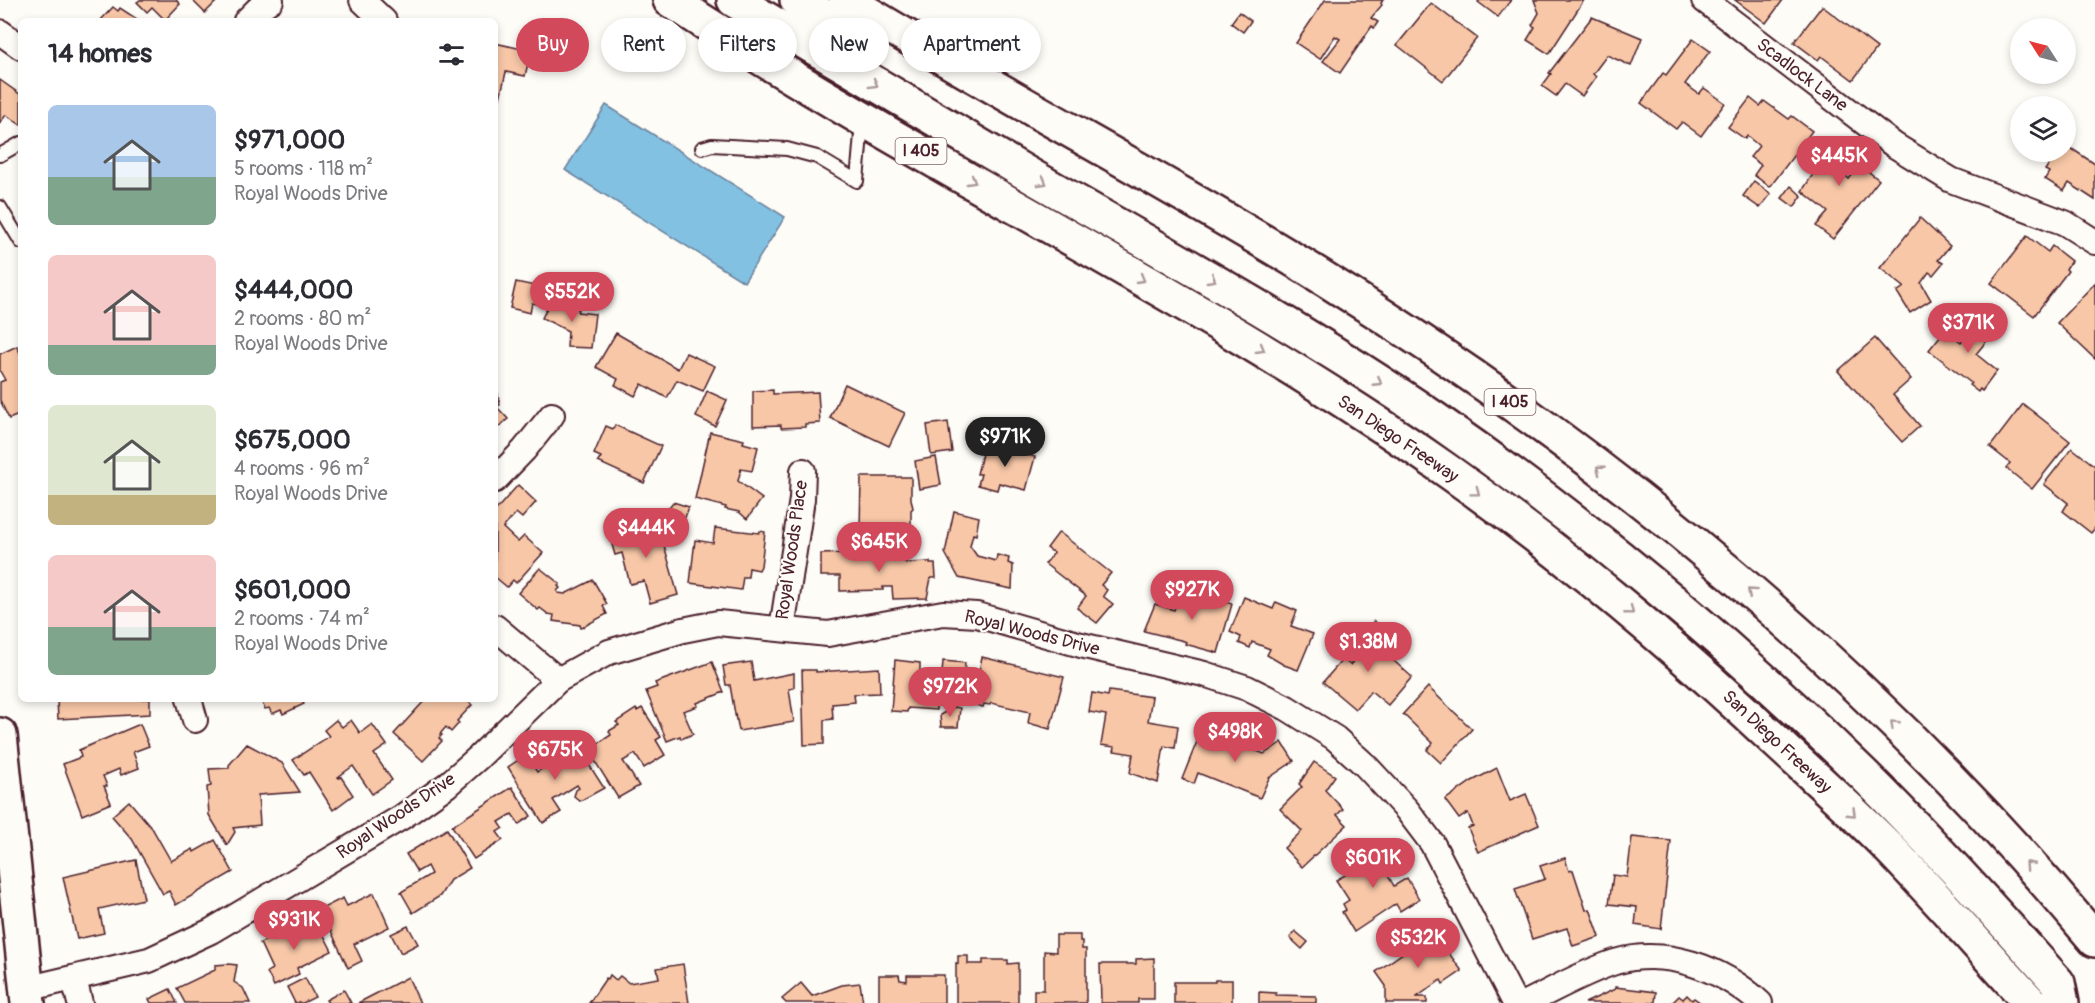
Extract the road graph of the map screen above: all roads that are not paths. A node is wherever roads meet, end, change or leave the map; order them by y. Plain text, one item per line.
1 (272, 0) edge
2 (362, 0) edge
3 (670, 0) edge
4 (734, 0) edge
5 (797, 0) edge
6 (1704, 0) edge
7 (855, 6) edge
8 (249, 18) edge
9 (381, 18) edge
10 (0, 32) edge
11 (18, 45) edge
12 (863, 118) junction
13 (18, 145) edge
14 (702, 148) dead end
15 (0, 155) edge
16 (0, 207) edge
17 (18, 237) edge
18 (2095, 242) edge
19 (552, 415) dead end
20 (803, 471) dead end
21 (498, 477) edge
22 (782, 629) junction
23 (498, 630) edge
24 (558, 680) junction
25 (0, 735) edge
26 (2095, 940) edge
27 (74, 979) junction
28 (27, 996) edge
29 (80, 1003) edge
30 (1515, 1003) edge
31 (1526, 1003) edge
32 (1760, 1003) edge
33 (2031, 1003) edge
34 (2062, 1003) edge

1 - 8 street
2 - 9 street
3 - 12 main road, San Diego Freeway / I 405
4 -> 34 main road
5 - 7 main road
6 - 18 street, Scadlock Lane
26 -> 7 main road, I 405
10 - 11 street
12 - 14 lane
12 -> 33 main road, San Diego Freeway / I 405
13 - 15 lane
16 - 17 lane
19 - 21 street
20 - 22 street, Royal Woods Place
22 - 24 street, Royal Woods Drive
22 - 30 street, Royal Woods Drive
23 - 24 street
24 - 27 street, Royal Woods Drive
25 - 28 main road
27 - 28 street, Royal Woods Drive
27 - 29 street
31 - 32 street

